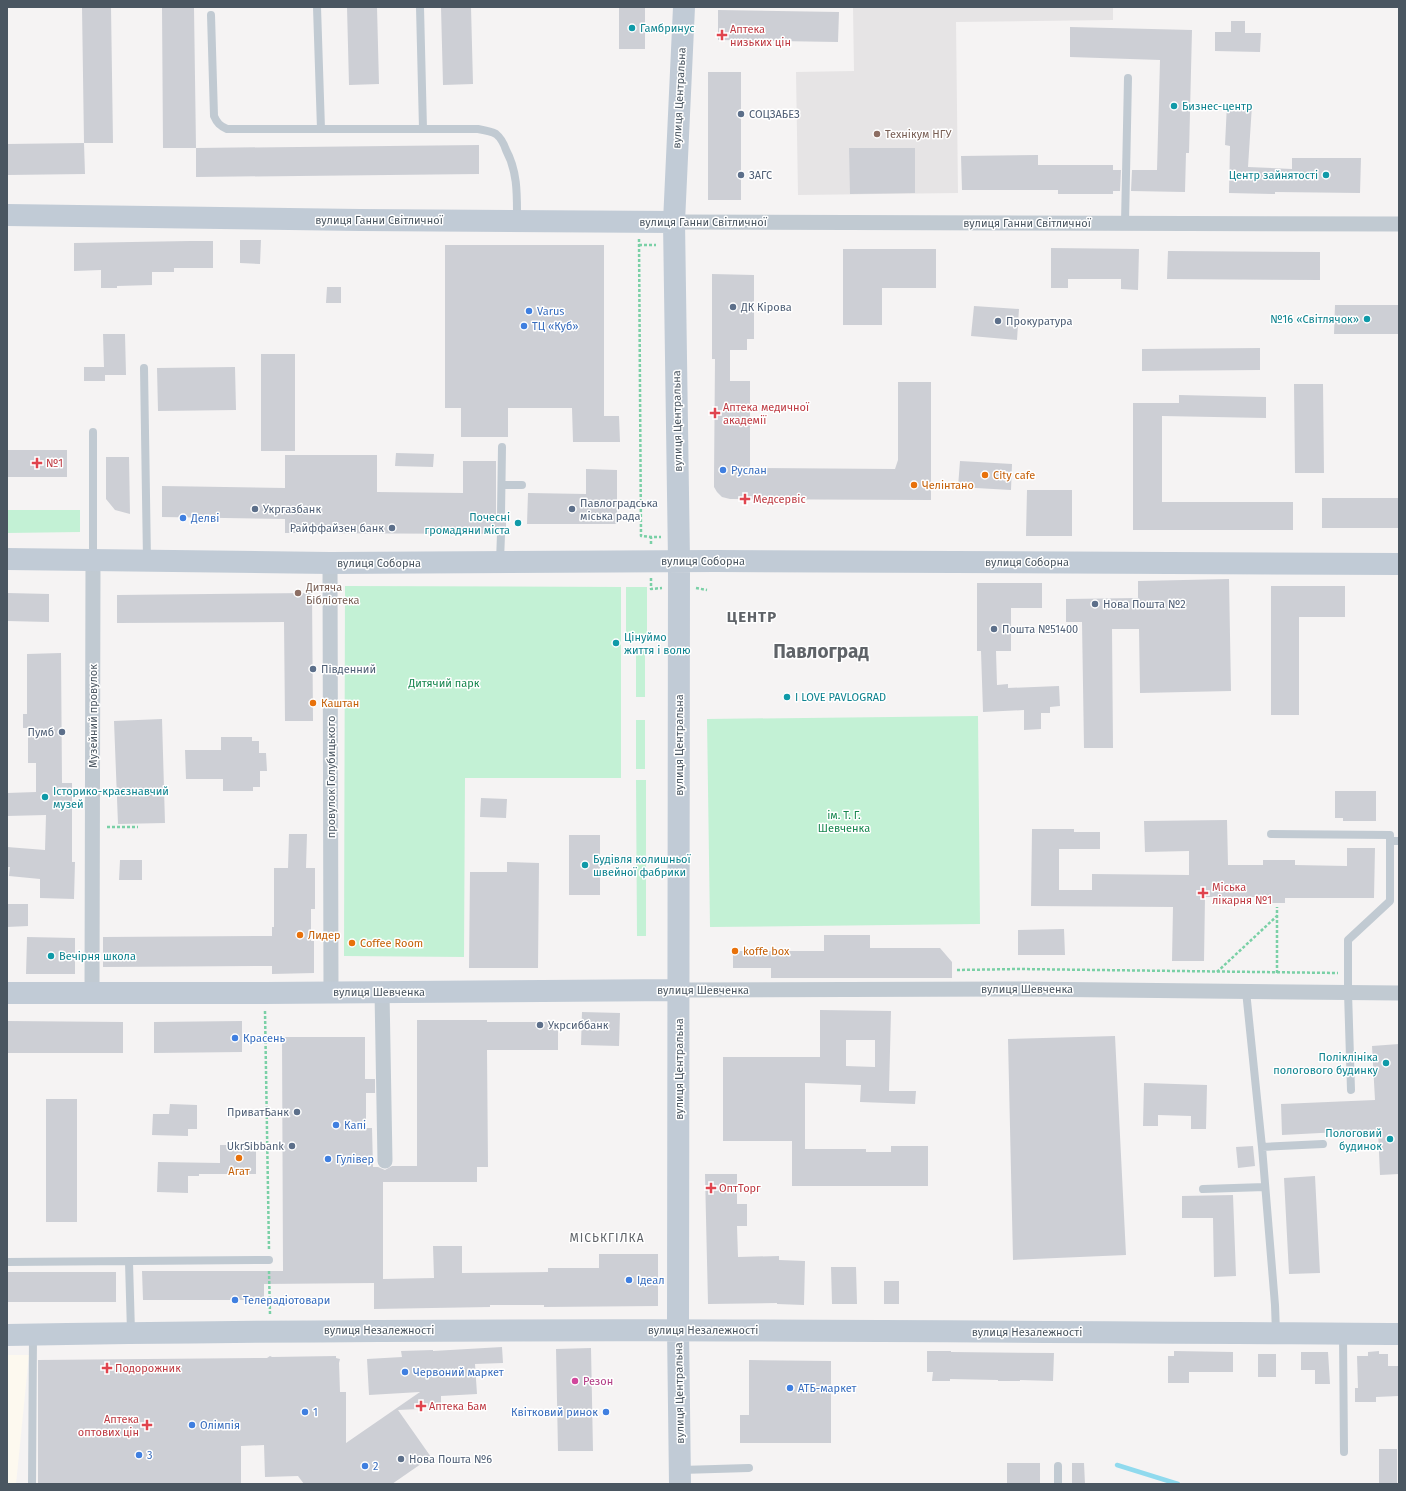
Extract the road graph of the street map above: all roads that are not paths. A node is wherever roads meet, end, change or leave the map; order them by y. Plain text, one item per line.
1 (317, 7) edge
2 (420, 7) edge
3 (684, 7) edge
4 (211, 15) dead end
5 (1128, 78) dead end
6 (321, 129) junction
7 (423, 129) junction
8 (7, 215) edge
9 (517, 221) junction
10 (674, 222) junction
11 (1125, 223) junction
12 (1399, 224) edge
13 (144, 368) dead end
14 (93, 432) dead end
15 (502, 447) dead end
16 (502, 485) junction
17 (522, 485) dead end
18 (501, 516) dead end
19 (501, 534) dead end
20 (7, 559) edge
21 (93, 560) junction
22 (147, 561) junction
23 (679, 561) junction
24 (330, 563) junction
25 (500, 563) junction
26 (1399, 564) edge
27 (1271, 834) dead end
28 (1395, 841) edge
29 (679, 990) junction
30 (1246, 991) junction
31 (331, 992) junction
32 (382, 992) junction
33 (1348, 992) junction
34 (7, 993) edge
35 (92, 993) junction
36 (1399, 993) edge
37 (1351, 1090) dead end
38 (1323, 1144) dead end
39 (1262, 1147) junction
40 (385, 1161) dead end
41 (1265, 1187) junction
42 (1203, 1189) dead end
43 (269, 1260) road end
44 (7, 1262) edge
45 (129, 1262) junction
46 (678, 1329) junction
47 (131, 1333) junction
48 (1276, 1333) junction
49 (1343, 1333) junction
50 (33, 1334) junction
51 (1399, 1334) edge
52 (7, 1335) edge
53 (1344, 1452) dead end
54 (1058, 1466) dead end
55 (749, 1468) dead end
56 (680, 1477) edge
57 (32, 1484) edge
58 (1058, 1484) edge

1 - 6 lane
2 - 7 lane
3 - 10 street, вулиця Центральна
4 - 6 lane
5 - 11 lane
6 - 7 lane
7 - 9 lane
8 - 9 street, вулиця Ганни Світличної
9 - 10 street, вулиця Ганни Світличної
10 - 11 street, вулиця Ганни Світличної
10 - 23 street, вулиця Центральна
11 - 12 street, вулиця Ганни Світличної
13 - 22 lane
14 - 21 lane
15 - 16 lane
16 - 17 lane
16 - 18 lane
19 - 25 lane
20 - 21 street, вулиця Соборна
21 - 22 street, вулиця Соборна
21 - 35 street, Музейний провулок
22 - 24 street, вулиця Соборна
23 - 25 street, вулиця Соборна
23 - 26 street, вулиця Соборна
23 - 29 street, вулиця Центральна
24 - 25 street, вулиця Соборна
24 - 31 street, провулок Голубицького
27 - 28 lane
28 - 33 lane
29 - 30 street, вулиця Шевченка
29 - 32 street, вулиця Шевченка
29 - 46 street, вулиця Центральна
30 - 33 street, вулиця Шевченка
30 - 39 lane
31 - 32 street, вулиця Шевченка
31 - 35 street, вулиця Шевченка
32 - 40 street
33 - 36 street, вулиця Шевченка
33 - 37 lane
34 - 35 street, вулиця Шевченка
38 - 39 lane
39 - 41 lane
41 - 42 lane
41 - 48 lane
43 - 45 lane
44 - 45 lane
45 - 47 lane
46 - 47 street, вулиця Незалежності
46 - 48 street, вулиця Незалежності
46 - 56 street, вулиця Центральна
47 - 50 street, вулиця Незалежності
48 - 49 street, вулиця Незалежності
49 - 51 street, вулиця Незалежності
49 - 53 lane
50 - 52 street, вулиця Незалежності
50 - 57 lane
54 - 58 lane
55 - 56 lane

